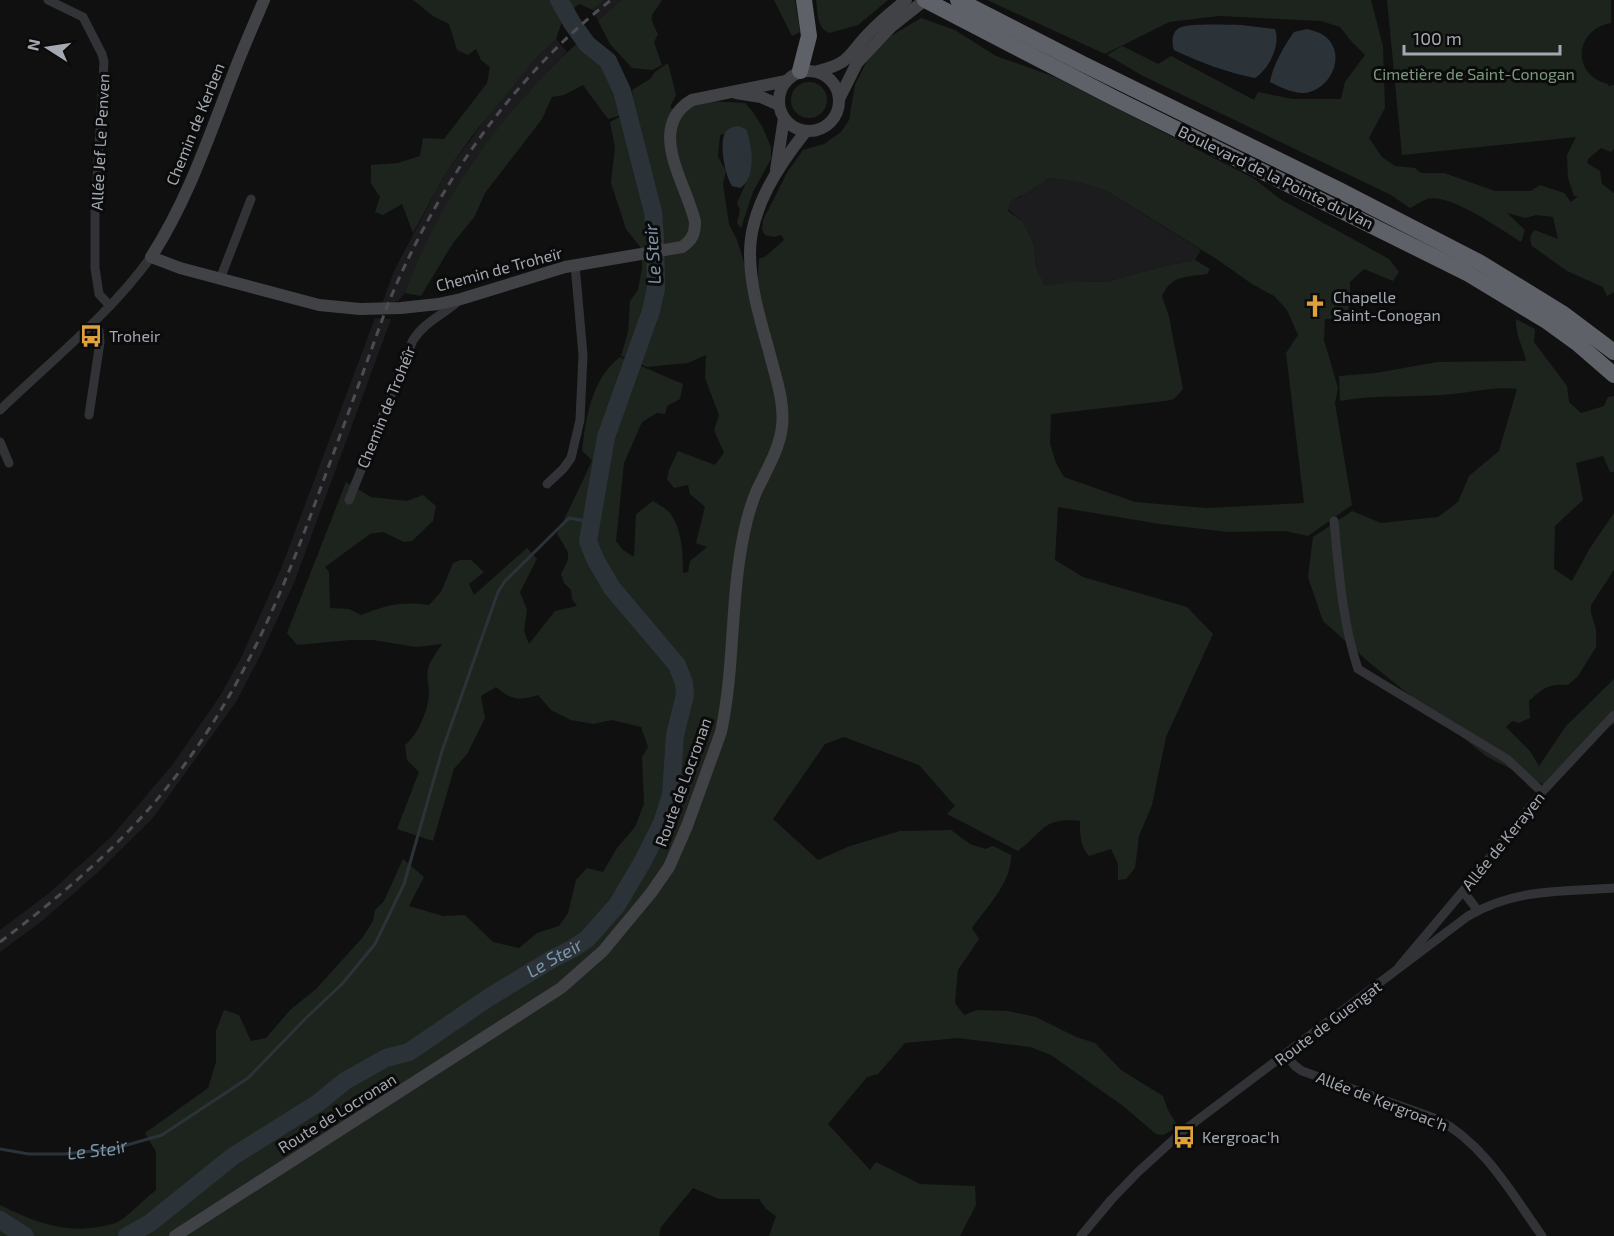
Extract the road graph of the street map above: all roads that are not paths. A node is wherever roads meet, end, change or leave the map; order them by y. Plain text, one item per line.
1 (48, 0) edge
2 (264, 0) edge
3 (804, 0) edge
4 (906, 0) edge
5 (925, 0) edge
6 (960, 1) edge
7 (801, 71) junction
8 (818, 71) junction
9 (786, 81) junction
10 (729, 92) junction
11 (839, 99) junction
12 (779, 105) junction
13 (784, 118) junction
14 (806, 131) junction
15 (775, 175) junction
16 (251, 199) dead end
17 (151, 257) junction
18 (574, 266) junction
19 (220, 279) junction
20 (461, 299) junction
21 (110, 306) junction
22 (93, 323) junction
23 (1614, 352) edge
24 (1614, 375) edge
25 (0, 410) edge
26 (89, 415) dead end
27 (0, 441) edge
28 (9, 463) dead end
29 (547, 484) dead end
30 (349, 500) dead end
31 (1334, 521) dead end
32 (1614, 715) edge
33 (1542, 792) junction
34 (1614, 888) edge
35 (1463, 891) junction
36 (1478, 910) junction
37 (1396, 972) junction
38 (1286, 1055) junction
39 (175, 1236) edge
40 (1081, 1236) edge
41 (1542, 1236) edge

1 - 21 street, Allée Jef Le Penven
2 - 17 street, Chemin de Kerben
3 - 7 highway
4 - 8 street
5 - 11 street
5 - 24 highway, Boulevard de la Pointe du Van
6 - 23 highway, Boulevard de la Pointe du Van
7 - 8 street
7 - 9 street
8 - 11 street
9 - 10 street, Chemin de Troheïr
9 - 12 street
10 - 12 street, Chemin de Troheïr
10 - 18 street, Chemin de Troheïr
11 - 14 street
12 - 13 street
13 - 14 street
13 - 15 street, Route de Locronan
14 - 15 street, Route de Locronan
15 - 39 street, Route de Locronan
16 - 19 street
17 - 19 street, Chemin de Troheïr
17 - 21 street
18 - 20 street, Chemin de Troheïr
18 - 29 street, Chemin de Troheïr
19 - 20 street, Chemin de Troheïr
20 - 30 street, Chemin de Trohéîr
21 - 22 street
22 - 25 street
22 - 26 street
27 - 28 street
31 - 33 street
32 - 33 street, Allée de Kerayen
33 - 35 street, Allée de Kerayen
34 - 36 street, Route de Guengat
35 - 36 street
35 - 37 street, Allée de Kerayen
36 - 37 street, Route de Guengat
37 - 38 street, Route de Guengat
38 - 40 street, Route de Guengat
38 - 41 street, Allée de Kergroac'h

